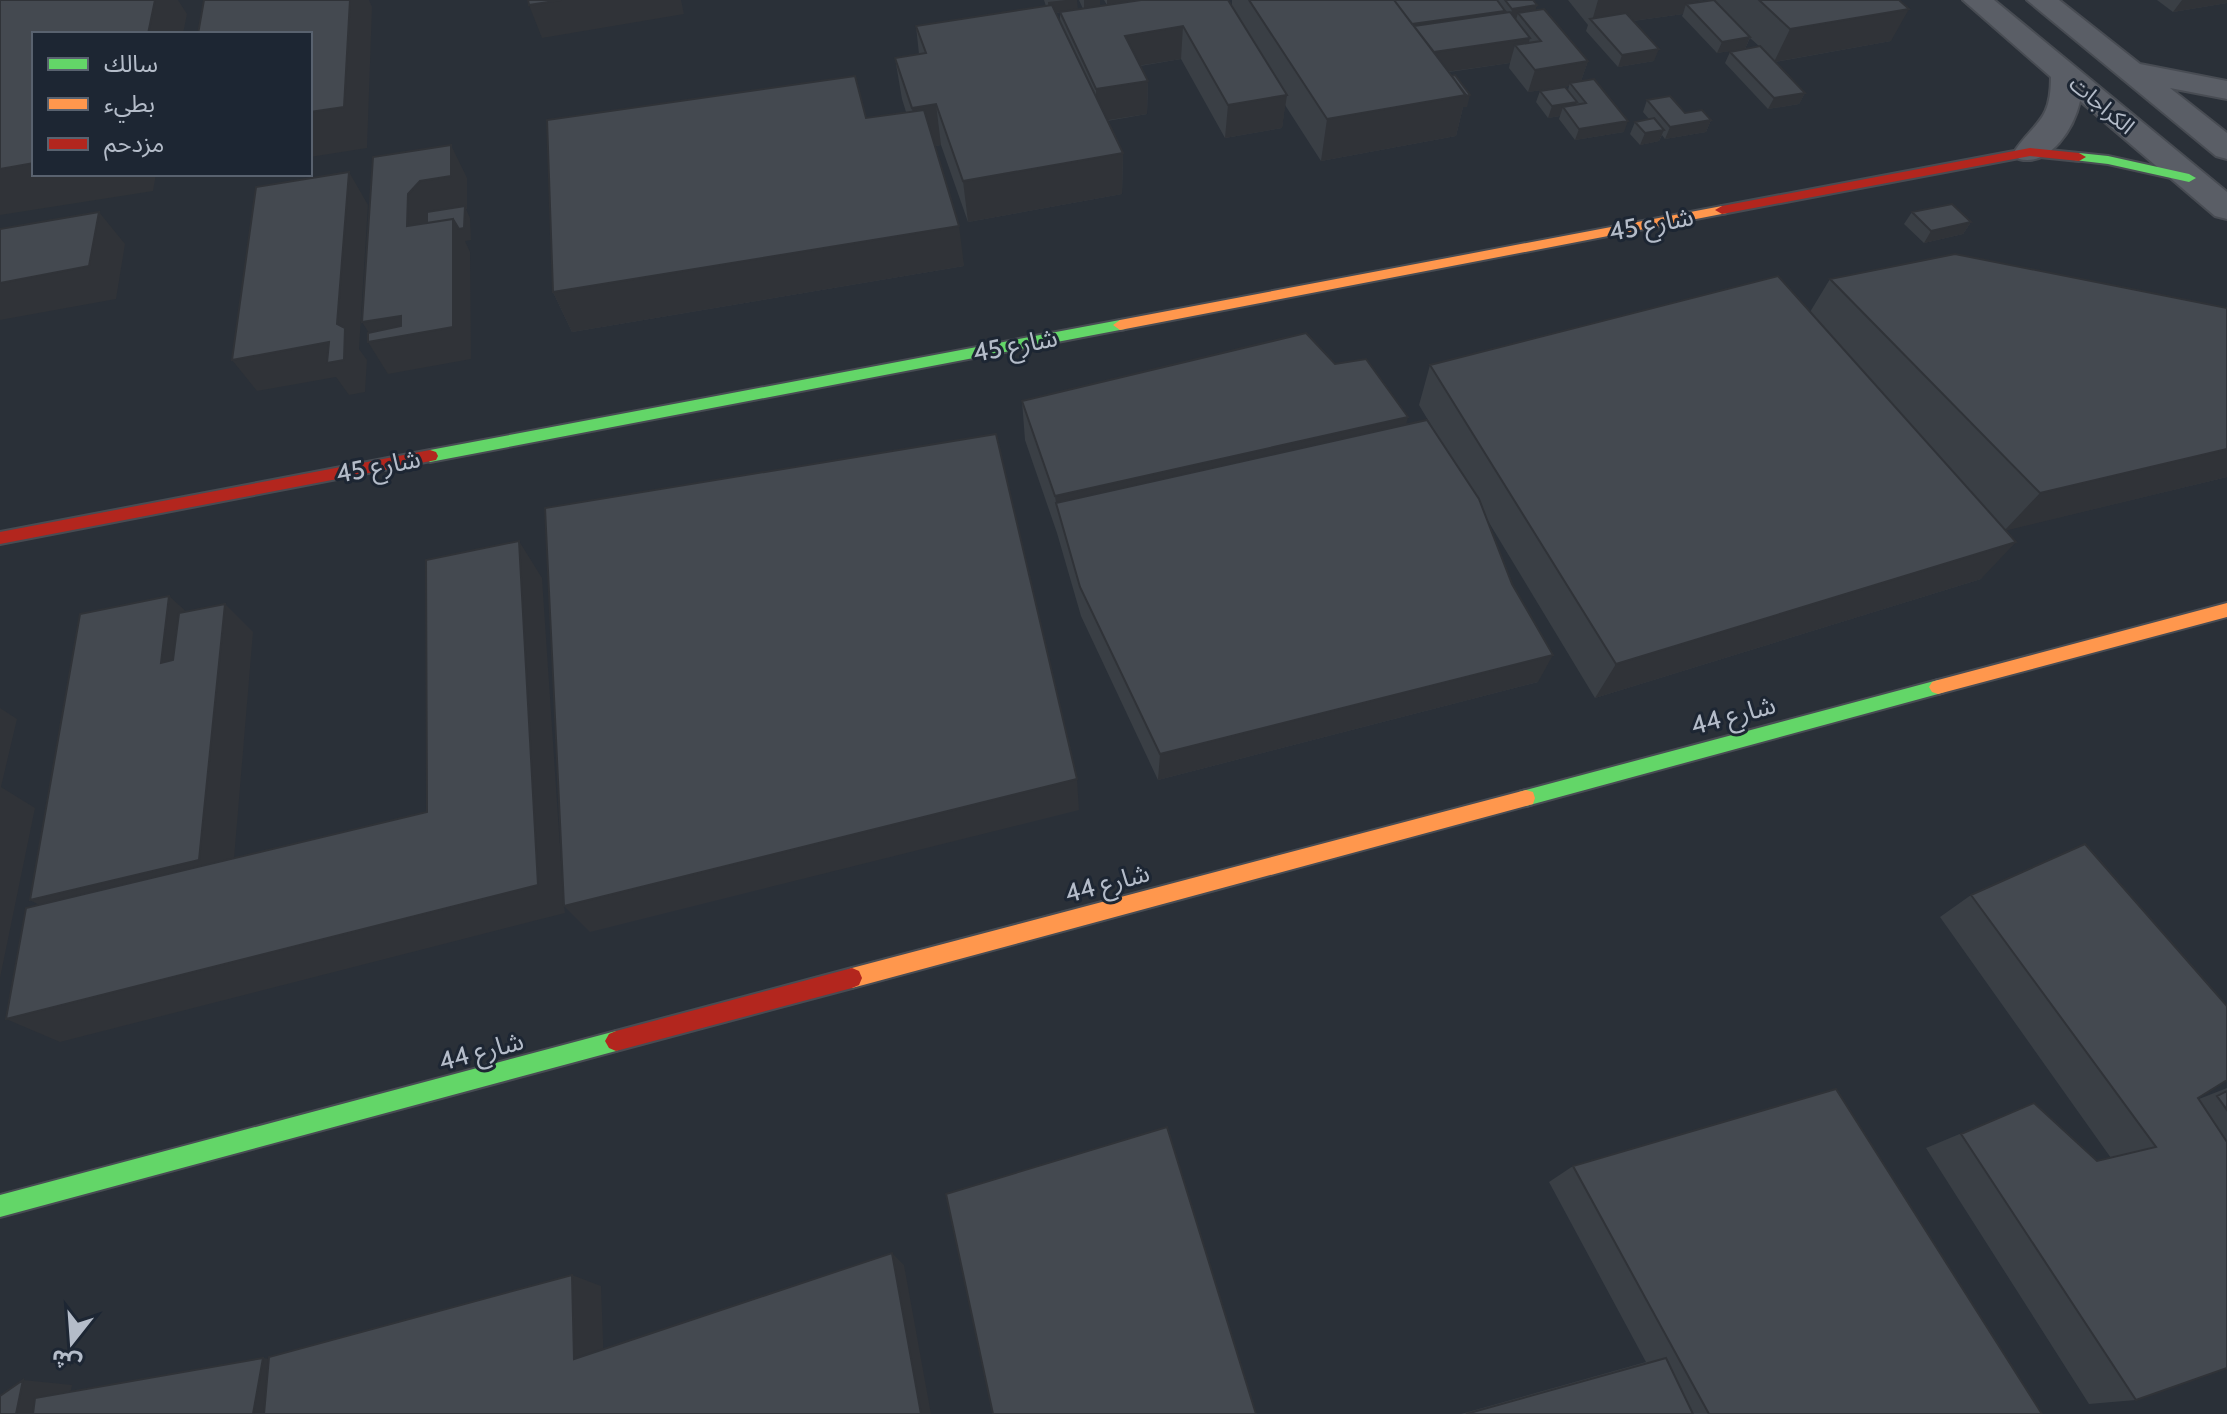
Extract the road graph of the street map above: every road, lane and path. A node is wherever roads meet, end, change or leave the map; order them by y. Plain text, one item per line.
1 (1977, 0) edge
2 (2041, 0) edge
3 (2130, 71) junction
4 (2066, 74) junction
5 (2227, 90) edge
6 (2227, 149) edge
7 (2030, 152) junction
8 (2189, 178) junction
9 (2227, 209) edge
10 (0, 538) edge
11 (2227, 610) edge
12 (0, 1206) edge

1 - 4 street, الكراجات
2 - 3 street, الكراجات
3 - 5 street
3 - 6 street, الكراجات
4 - 7 street
4 - 8 street, الكراجات
7 - 8 street, شارع 45
7 - 10 street, شارع 45
8 - 9 street, الكراجات
11 - 12 street, شارع 44

